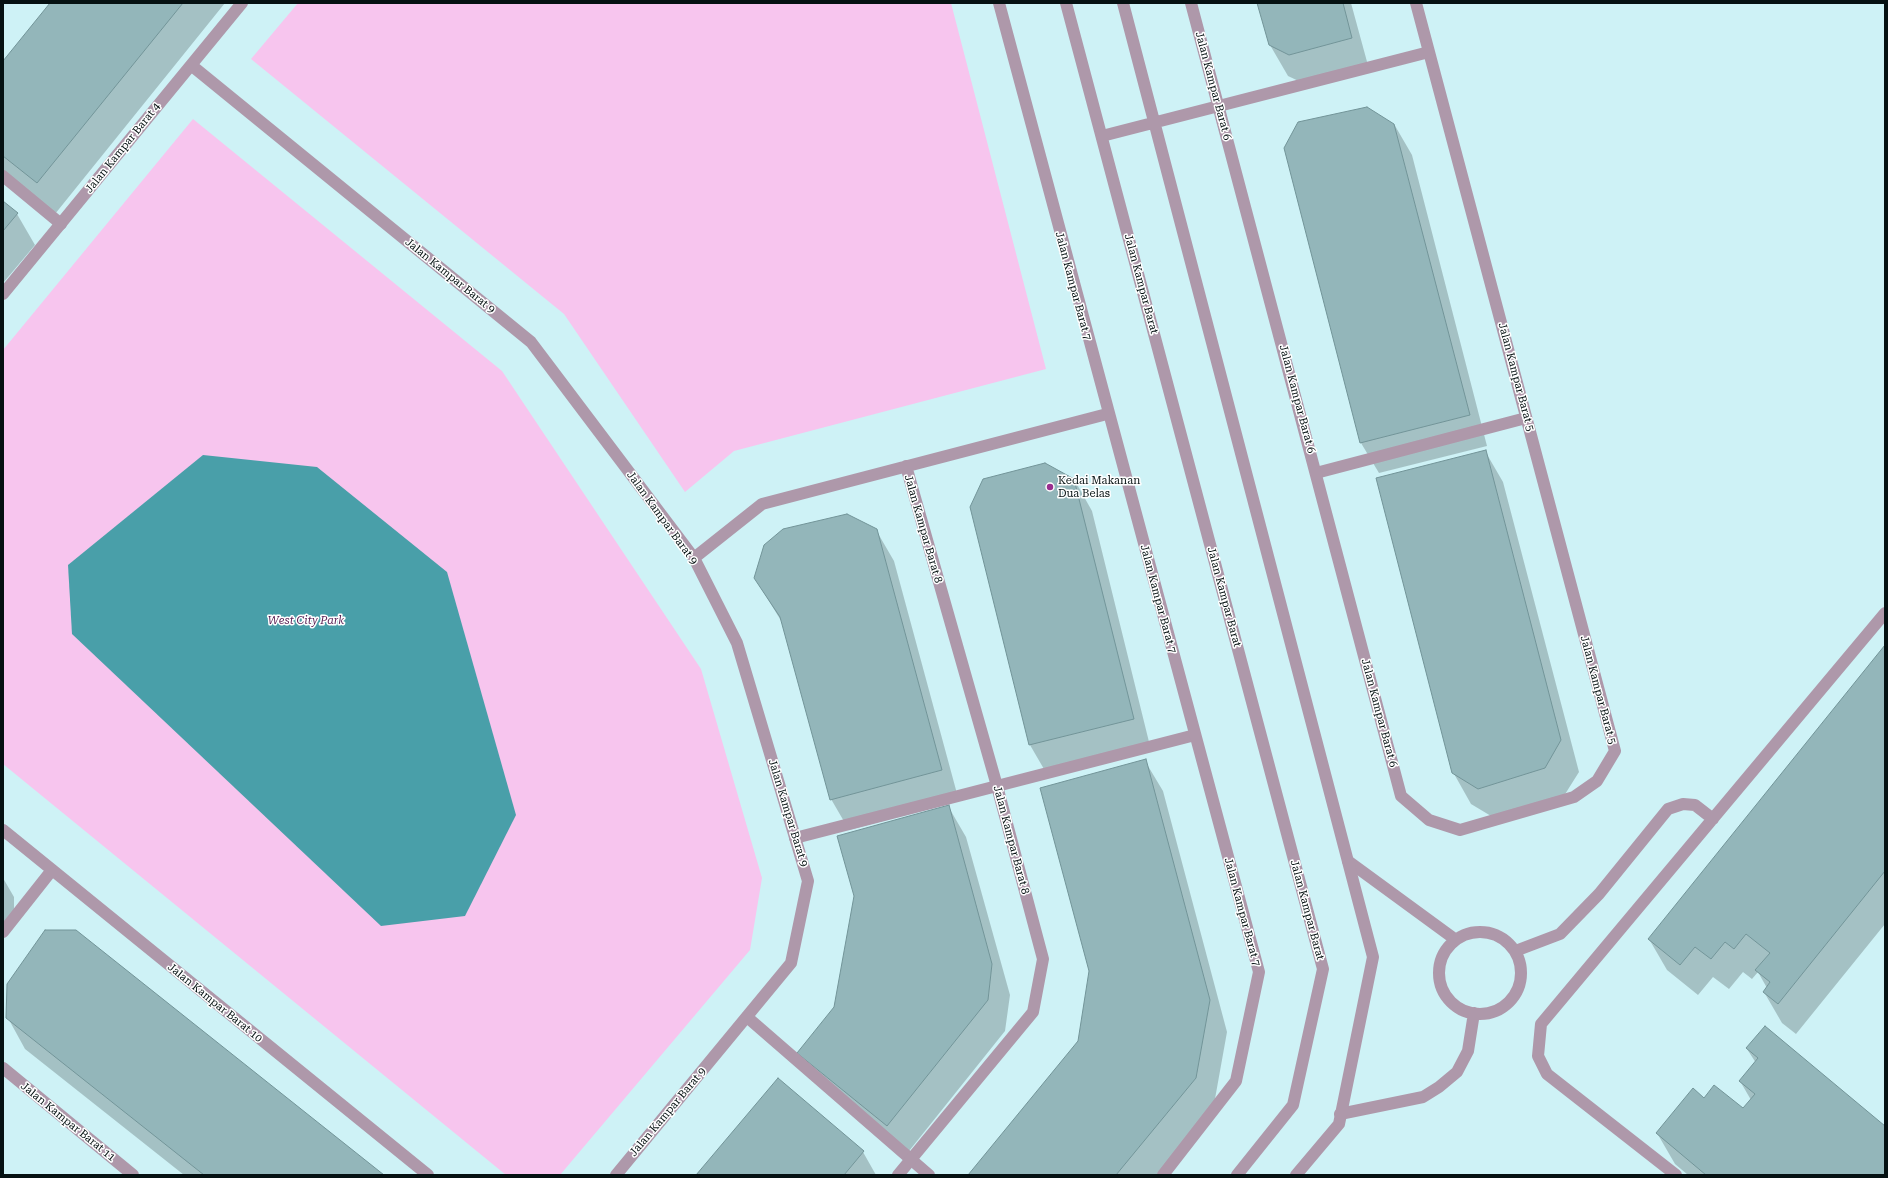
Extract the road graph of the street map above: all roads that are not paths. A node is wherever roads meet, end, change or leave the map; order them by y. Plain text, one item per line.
1 (242, 3) edge
2 (998, 3) edge
3 (1066, 3) edge
4 (1123, 3) edge
5 (1191, 3) edge
6 (1416, 3) edge
7 (1429, 52) junction
8 (191, 65) junction
9 (1219, 106) junction
10 (1154, 123) junction
11 (1102, 136) junction
12 (3, 176) edge
13 (61, 224) junction
14 (3, 294) edge
15 (1107, 414) junction
16 (1526, 418) junction
17 (906, 466) junction
18 (1316, 473) junction
19 (694, 558) junction
20 (1885, 613) edge
21 (1195, 735) junction
22 (997, 786) junction
23 (1401, 796) joint
24 (1714, 819) junction
25 (3, 830) edge
26 (795, 838) junction
27 (1348, 861) junction
28 (52, 870) junction
29 (3, 932) edge
30 (1456, 940) junction
31 (1516, 953) junction
32 (1474, 1013) junction
33 (747, 1017) junction
34 (3, 1068) edge
35 (1340, 1114) junction
36 (911, 1159) junction
37 (133, 1175) edge
38 (428, 1175) edge
39 (616, 1175) edge
40 (898, 1175) edge
41 (929, 1175) edge
42 (1163, 1175) edge
43 (1236, 1175) edge
44 (1296, 1175) edge
45 (1676, 1175) edge

1 - 8 street, Jalan Kampar Barat 4
2 - 15 street, Jalan Kampar Barat 7
3 - 11 street, Jalan Kampar Barat
4 - 10 street
5 - 9 street, Jalan Kampar Barat 6
6 - 7 street, Jalan Kampar Barat 5
7 - 9 street
7 - 16 street, Jalan Kampar Barat 5
8 - 13 street, Jalan Kampar Barat 4
8 - 19 street, Jalan Kampar Barat 9
9 - 10 street
9 - 18 street, Jalan Kampar Barat 6
10 - 11 street
10 - 27 street
11 - 43 street, Jalan Kampar Barat
12 - 13 street
13 - 14 street, Jalan Kampar Barat 4
15 - 17 street
15 - 21 street, Jalan Kampar Barat 7
16 - 18 street
16 - 23 street, Jalan Kampar Barat 5
17 - 19 street
17 - 22 street, Jalan Kampar Barat 8
18 - 23 street, Jalan Kampar Barat 6
19 - 26 street, Jalan Kampar Barat 9
20 - 24 street
21 - 22 street
21 - 42 street, Jalan Kampar Barat 7
22 - 26 street
22 - 36 street, Jalan Kampar Barat 8
24 - 31 street
24 - 45 street
25 - 28 street, Jalan Kampar Barat 10
26 - 33 street, Jalan Kampar Barat 9
27 - 30 street
27 - 35 street
28 - 29 street
28 - 38 street, Jalan Kampar Barat 10
30 - 31 street
30 - 32 street
31 - 32 street
32 - 35 street
33 - 36 street
33 - 39 street, Jalan Kampar Barat 9
34 - 37 street, Jalan Kampar Barat 11
35 - 44 street
36 - 40 street, Jalan Kampar Barat 8
36 - 41 street

